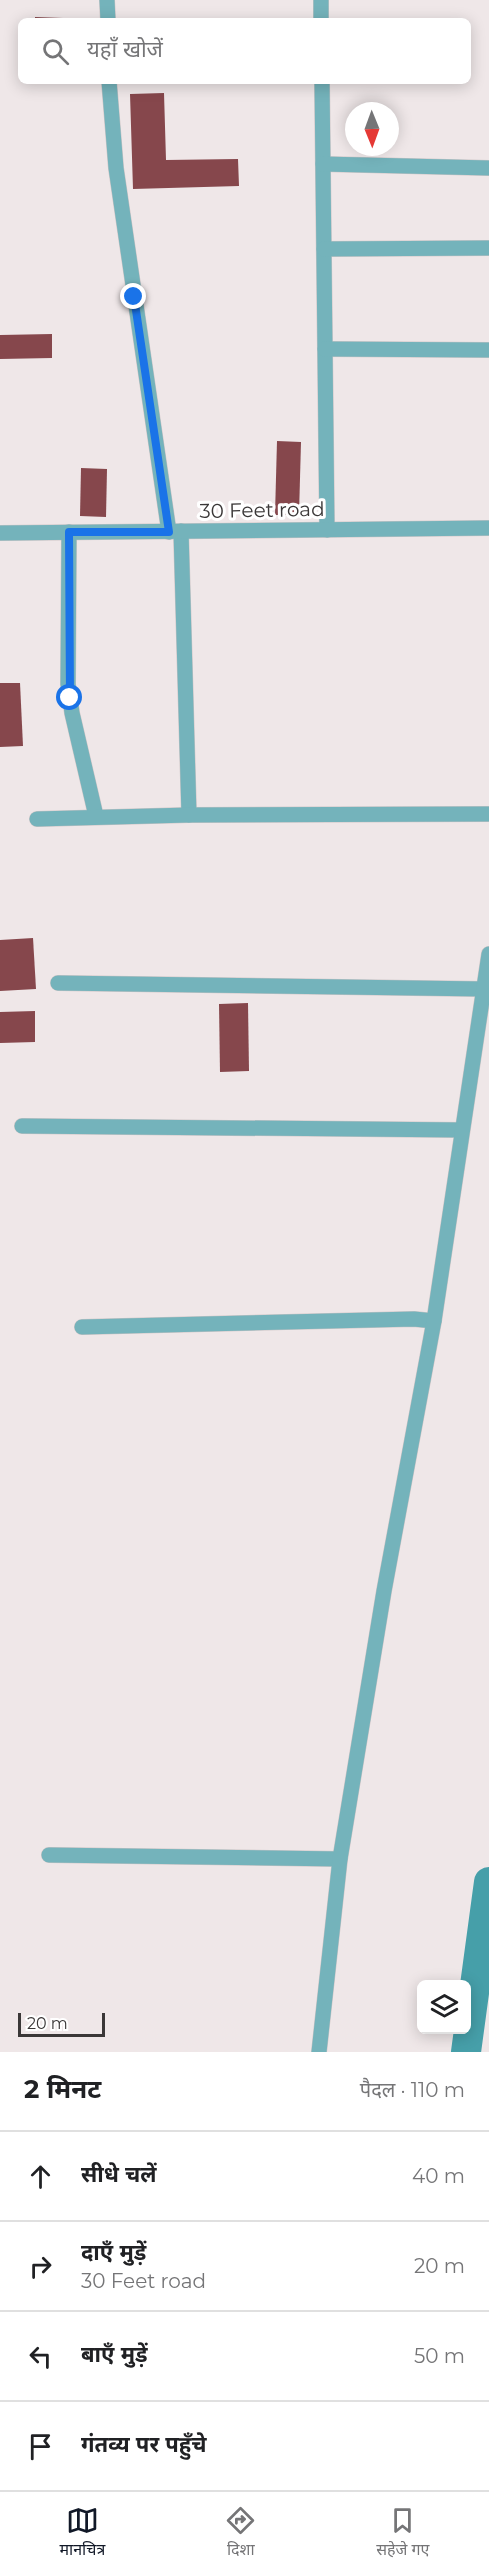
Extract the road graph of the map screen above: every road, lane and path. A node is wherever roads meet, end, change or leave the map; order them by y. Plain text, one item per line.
1 (107, 0) edge
2 (321, 0) edge
3 (108, 18) edge
4 (321, 18) edge
5 (109, 84) edge
6 (322, 84) edge
7 (323, 164) junction
8 (489, 168) edge
9 (489, 248) edge
10 (324, 249) junction
11 (325, 349) junction
12 (489, 350) edge
13 (489, 528) edge
14 (327, 530) junction
15 (69, 532) junction
16 (175, 532) junction
17 (0, 533) edge
18 (489, 814) edge
19 (189, 815) junction
20 (96, 816) junction
21 (37, 819) dead end
22 (489, 954) edge
23 (58, 983) dead end
24 (483, 989) junction
25 (22, 1126) dead end
26 (462, 1130) junction
27 (434, 1321) junction
28 (82, 1327) dead end
29 (49, 1855) dead end
30 (340, 1858) junction
31 (319, 2052) edge

1 - 3 street
2 - 4 street
5 - 16 street
6 - 7 street
7 - 8 street
7 - 10 street
9 - 10 street
10 - 11 street
11 - 12 street
11 - 14 street
13 - 14 street, 30 Feet road
14 - 16 street, 30 Feet road
15 - 16 street, 30 Feet road
15 - 17 street, 30 Feet road
15 - 20 street
16 - 19 street
18 - 19 street
19 - 20 street
20 - 21 street
22 - 24 street
23 - 24 street
24 - 26 street
25 - 26 street
26 - 27 street
27 - 28 street
27 - 30 street
29 - 30 street
30 - 31 street

